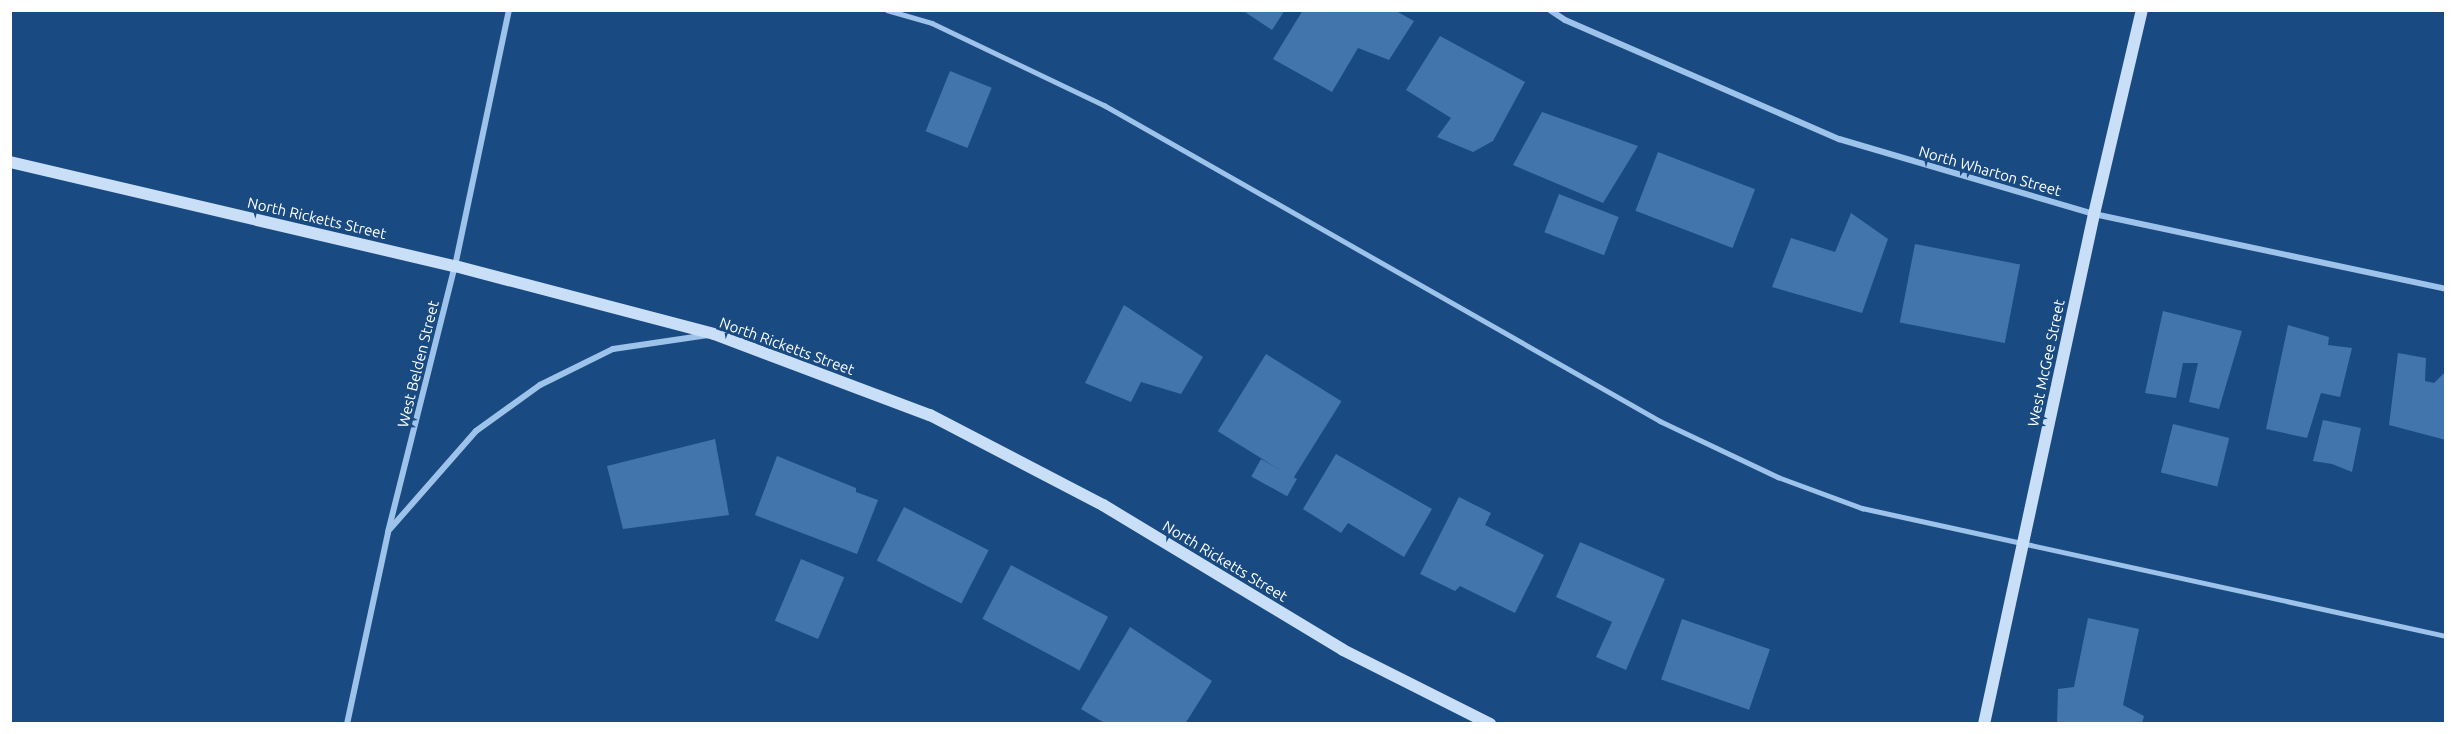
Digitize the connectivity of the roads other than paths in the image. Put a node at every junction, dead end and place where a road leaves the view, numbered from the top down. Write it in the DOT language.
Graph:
graph roads {
  1 [pos="509,10"];
  2 [pos="887,10"];
  3 [pos="1550,10"];
  4 [pos="2142,10"];
  5 [pos="10,162"];
  6 [pos="2094,214"];
  7 [pos="455,266"];
  8 [pos="2445,290"];
  9 [pos="714,334"];
  10 [pos="388,532"];
  11 [pos="2022,544"];
  12 [pos="2445,636"];
  13 [pos="347,723"];
  14 [pos="1490,723"];
  15 [pos="1984,723"];
  1 -- 7 [label="street, West Belden Street"];
  2 -- 11 [label="lane"];
  3 -- 6 [label="street, North Wharton Street"];
  4 -- 6 [label="street, West McGee Street"];
  5 -- 7 [label="street, North Ricketts Street"];
  6 -- 8 [label="street, North Wharton Street"];
  6 -- 11 [label="street, West McGee Street"];
  7 -- 9 [label="street, North Ricketts Street"];
  7 -- 10 [label="street, West Belden Street"];
  9 -- 10 [label="street"];
  9 -- 14 [label="street, North Ricketts Street"];
  10 -- 13 [label="street, West Belden Street"];
  11 -- 12 [label="lane"];
  11 -- 15 [label="street, West McGee Street"];
}
